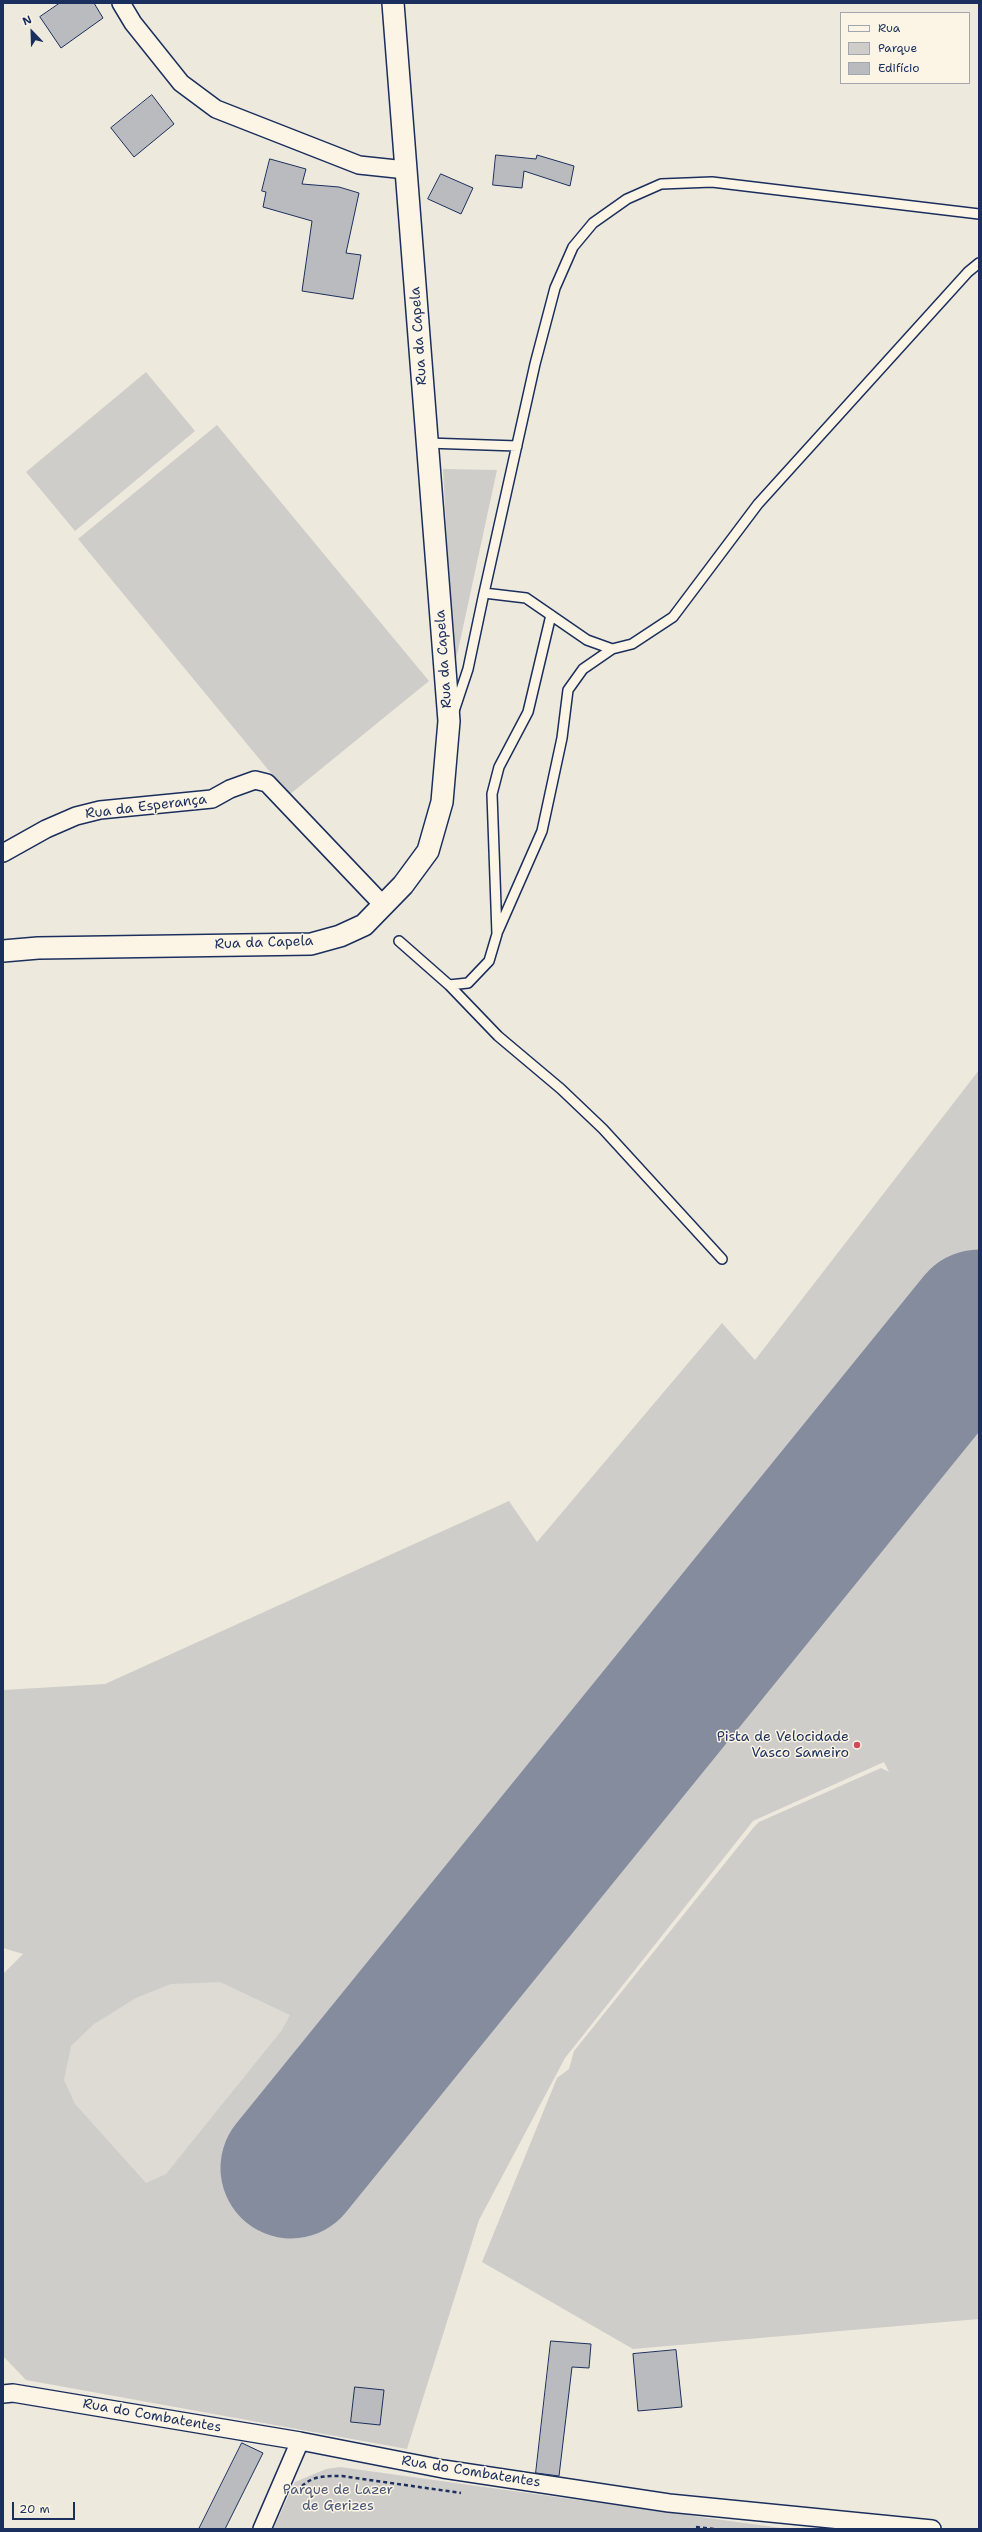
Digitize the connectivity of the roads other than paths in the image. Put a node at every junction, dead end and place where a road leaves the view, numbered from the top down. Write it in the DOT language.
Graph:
graph roads {
  1 [pos="121,3"];
  2 [pos="393,3"];
  3 [pos="406,170"];
  4 [pos="979,214"];
  5 [pos="979,263"];
  6 [pos="427,443"];
  7 [pos="517,446"];
  8 [pos="484,593"];
  9 [pos="551,615"];
  10 [pos="612,649"];
  11 [pos="448,728"];
  12 [pos="3,853"];
  13 [pos="384,906"];
  14 [pos="497,934"];
  15 [pos="400,941"];
  16 [pos="3,951"];
  17 [pos="449,985"];
  18 [pos="722,1259"];
  19 [pos="6,2389"];
  20 [pos="300,2441"];
  21 [pos="854,2525"];
  22 [pos="262,2529"];
  23 [pos="932,2529"];
  1 -- 3 [label="street"];
  2 -- 3 [label="street, Rua da Capela"];
  3 -- 6 [label="street, Rua da Capela"];
  4 -- 7 [label="lane"];
  5 -- 10 [label="lane"];
  6 -- 7 [label="lane"];
  6 -- 11 [label="street, Rua da Capela"];
  7 -- 8 [label="lane"];
  8 -- 9 [label="lane"];
  8 -- 11 [label="lane"];
  9 -- 10 [label="lane"];
  9 -- 14 [label="lane"];
  10 -- 14 [label="lane"];
  11 -- 13 [label="street, Rua da Capela"];
  12 -- 13 [label="street, Rua da Esperança"];
  13 -- 16 [label="street, Rua da Capela"];
  14 -- 17 [label="lane"];
  15 -- 17 [label="lane"];
  17 -- 18 [label="lane"];
  19 -- 20 [label="street, Rua do Combatentes"];
  20 -- 21 [label="street, Rua do Combatentes"];
  20 -- 22 [label="street"];
  21 -- 23 [label="street, Rua do Combatentes"];
}
